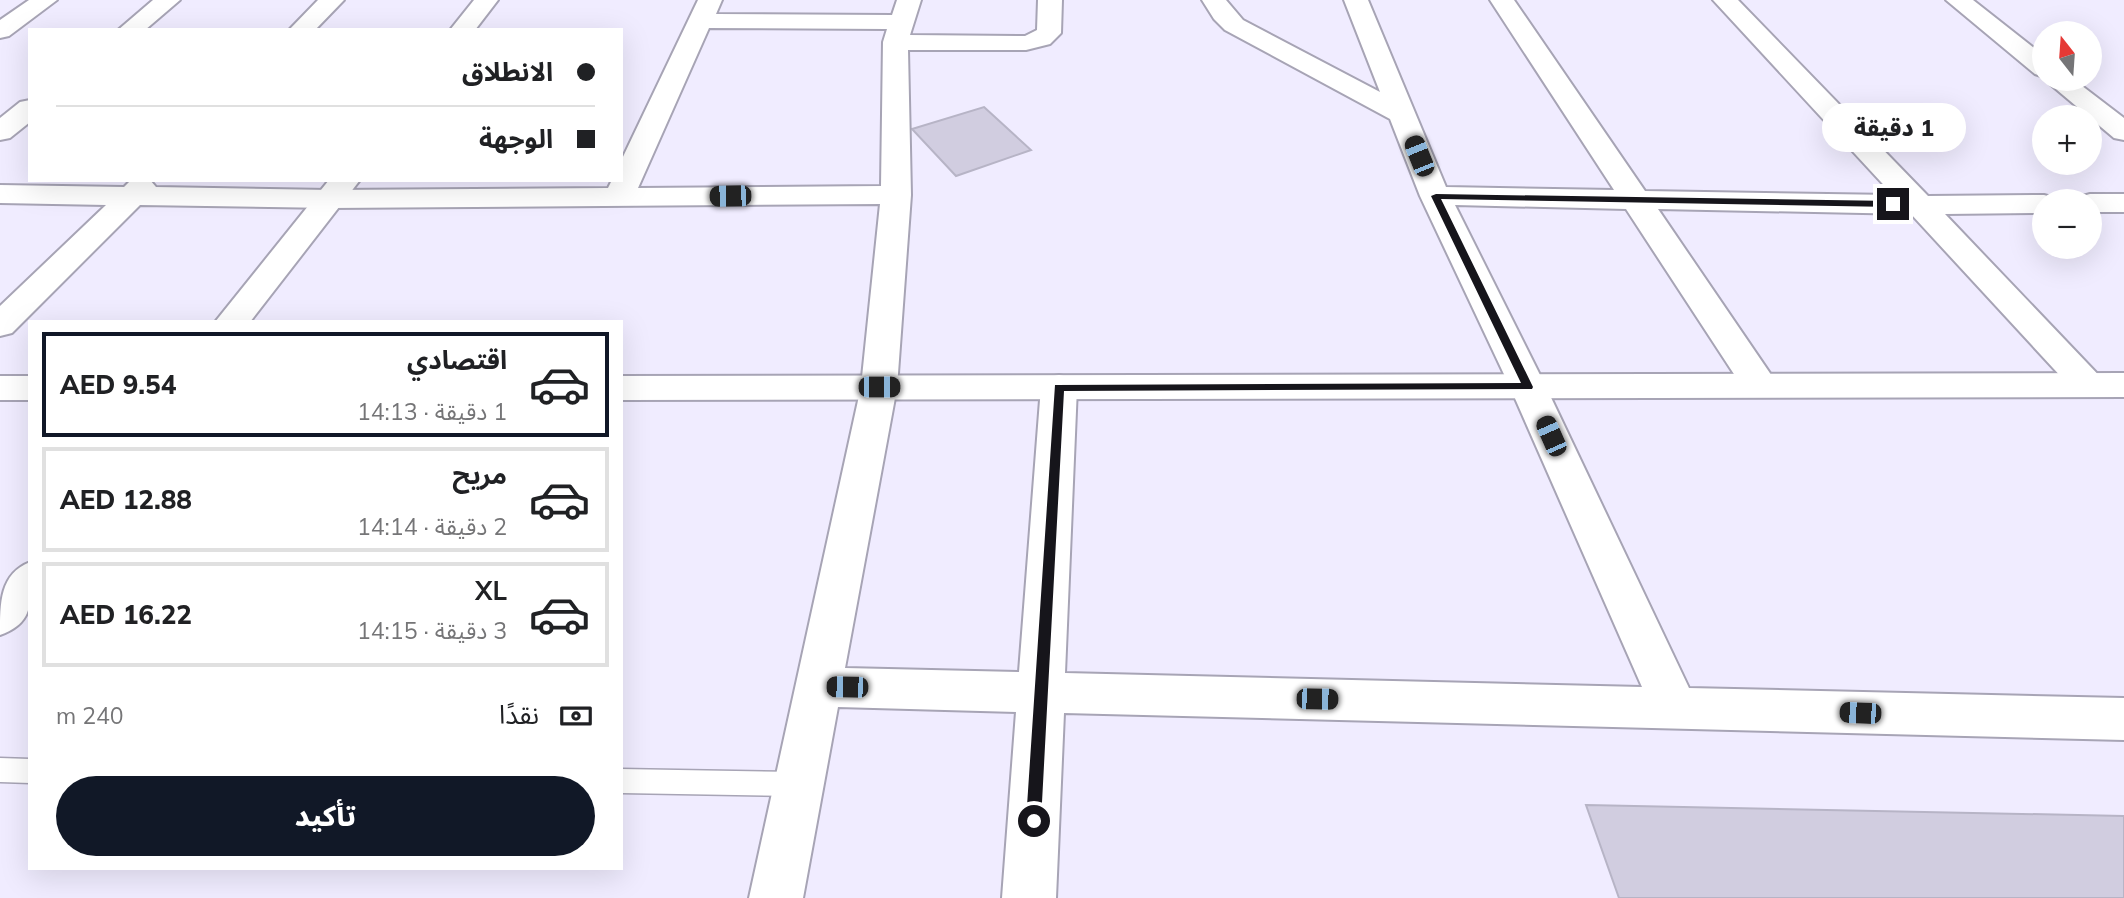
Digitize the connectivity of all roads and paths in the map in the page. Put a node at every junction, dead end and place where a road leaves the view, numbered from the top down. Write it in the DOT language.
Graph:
graph roads {
  1 [pos="45,0"];
  2 [pos="167,0"];
  3 [pos="332,0"];
  4 [pos="486,0"];
  5 [pos="1049,0"];
  6 [pos="1214,0"];
  7 [pos="1356,0"];
  8 [pos="1502,0"];
  9 [pos="1725,0"];
  10 [pos="1958,0"];
  11 [pos="705,11"];
  12 [pos="902,21"];
  13 [pos="132,28"];
  14 [pos="303,28"];
  15 [pos="464,28"];
  16 [pos="0,32"];
  17 [pos="2032,59"];
  18 [pos="2072,91"];
  19 [pos="28,110"];
  20 [pos="1403,115"];
  21 [pos="0,132"];
  22 [pos="2124,132"];
  23 [pos="140,188"];
  24 [pos="337,190"];
  25 [pos="0,194"];
  26 [pos="896,195"];
  27 [pos="1436,196"];
  28 [pos="619,197"];
  29 [pos="1636,200"];
  30 [pos="2102,203"];
  31 [pos="2124,203"];
  32 [pos="2032,204"];
  33 [pos="1919,205"];
  34 [pos="234,320"];
  35 [pos="0,325"];
  36 [pos="1760,385"];
  37 [pos="2107,385"];
  38 [pos="879,387"];
  39 [pos="1059,387"];
  40 [pos="1528,387"];
  41 [pos="0,388"];
  42 [pos="28,388"];
  43 [pos="623,388"];
  44 [pos="28,582"];
  45 [pos="0,617"];
  46 [pos="819,687"];
  47 [pos="1041,692"];
  48 [pos="1675,709"];
  49 [pos="2124,719"];
  50 [pos="0,770"];
  51 [pos="28,771"];
  52 [pos="623,781"];
  53 [pos="799,784"];
  54 [pos="776,898"];
  55 [pos="1029,898"];
  1 -- 16 [label="street"];
  2 -- 13 [label="street"];
  3 -- 14 [label="street"];
  4 -- 15 [label="street"];
  5 -- 12 [label="street"];
  6 -- 20 [label="street"];
  7 -- 20 [label="street"];
  8 -- 29 [label="street"];
  9 -- 33 [label="street"];
  10 -- 17 [label="street"];
  11 -- 12 [label="street"];
  11 -- 28 [label="street"];
  12 -- 26 [label="street"];
  18 -- 22 [label="street"];
  19 -- 21 [label="street"];
  20 -- 27 [label="street"];
  23 -- 24 [label="street"];
  23 -- 25 [label="street"];
  23 -- 35 [label="street"];
  24 -- 28 [label="street"];
  24 -- 34 [label="street"];
  26 -- 28 [label="street"];
  26 -- 38 [label="street"];
  27 -- 29 [label="street"];
  27 -- 40 [label="street"];
  29 -- 33 [label="street"];
  29 -- 36 [label="street"];
  30 -- 31 [label="street"];
  32 -- 33 [label="street"];
  33 -- 37 [label="street"];
  36 -- 37 [label="street"];
  36 -- 40 [label="street"];
  38 -- 39 [label="street"];
  38 -- 43 [label="street"];
  38 -- 46 [label="street"];
  39 -- 40 [label="street"];
  39 -- 47 [label="street"];
  40 -- 48 [label="street"];
  41 -- 42 [label="street"];
  44 -- 45 [label="street"];
  46 -- 47 [label="street"];
  46 -- 53 [label="street"];
  47 -- 48 [label="street"];
  47 -- 55 [label="street"];
  48 -- 49 [label="street"];
  50 -- 51 [label="lane"];
  52 -- 53 [label="lane"];
  53 -- 54 [label="street"];
}
